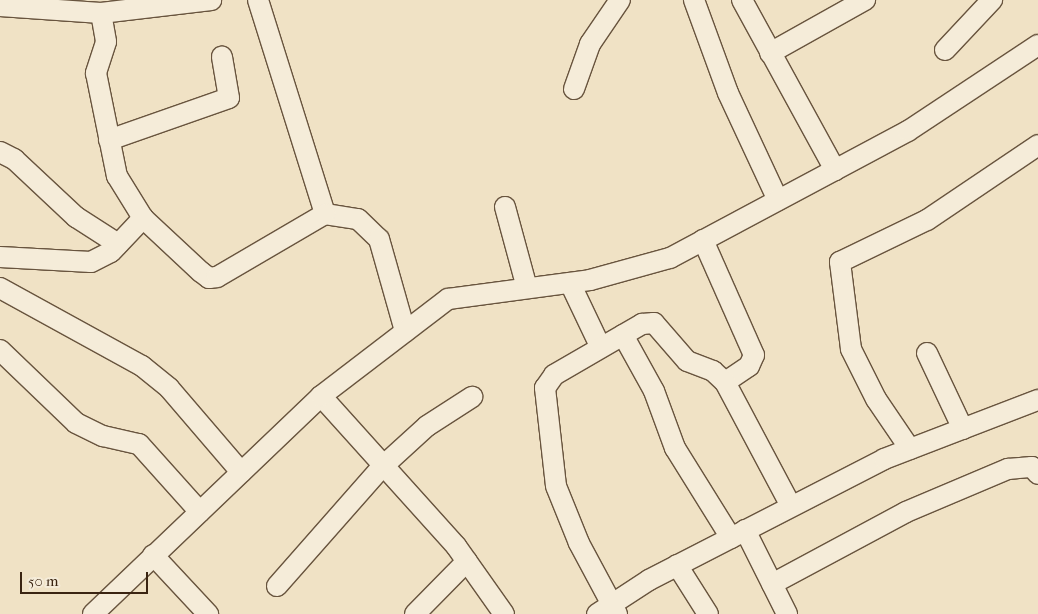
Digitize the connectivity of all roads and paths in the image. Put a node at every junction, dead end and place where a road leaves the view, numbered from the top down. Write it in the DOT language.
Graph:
graph roads {
  1 [pos="211,0"];
  2 [pos="258,0"];
  3 [pos="620,0"];
  4 [pos="694,0"];
  5 [pos="742,0"];
  6 [pos="865,0"];
  7 [pos="992,0"];
  8 [pos="0,6"];
  9 [pos="845,6"];
  10 [pos="101,13"];
  11 [pos="1038,44"];
  12 [pos="945,50"];
  13 [pos="770,53"];
  14 [pos="222,57"];
  15 [pos="574,89"];
  16 [pos="109,140"];
  17 [pos="1038,146"];
  18 [pos="0,152"];
  19 [pos="835,170"];
  20 [pos="778,200"];
  21 [pos="505,207"];
  22 [pos="325,214"];
  23 [pos="143,218"];
  24 [pos="703,240"];
  25 [pos="118,244"];
  26 [pos="0,257"];
  27 [pos="570,283"];
  28 [pos="0,288"];
  29 [pos="527,288"];
  30 [pos="405,331"];
  31 [pos="623,335"];
  32 [pos="600,346"];
  33 [pos="0,350"];
  34 [pos="928,353"];
  35 [pos="725,382"];
  36 [pos="321,396"];
  37 [pos="472,397"];
  38 [pos="1038,400"];
  39 [pos="963,429"];
  40 [pos="910,449"];
  41 [pos="382,467"];
  42 [pos="241,472"];
  43 [pos="1038,474"];
  44 [pos="791,506"];
  45 [pos="200,512"];
  46 [pos="738,534"];
  47 [pos="153,555"];
  48 [pos="467,561"];
  49 [pos="677,565"];
  50 [pos="772,584"];
  51 [pos="276,586"];
  52 [pos="608,610"];
  53 [pos="93,614"];
  54 [pos="208,614"];
  55 [pos="414,614"];
  56 [pos="504,614"];
  57 [pos="708,614"];
  58 [pos="787,614"];
  1 -- 10 [label="street"];
  2 -- 22 [label="street"];
  3 -- 15 [label="street"];
  4 -- 20 [label="street"];
  5 -- 13 [label="street"];
  6 -- 9 [label="street"];
  7 -- 12 [label="street"];
  8 -- 10 [label="street"];
  9 -- 13 [label="street"];
  10 -- 16 [label="street"];
  11 -- 19 [label="street"];
  13 -- 19 [label="street"];
  14 -- 16 [label="street"];
  16 -- 23 [label="street"];
  17 -- 40 [label="street"];
  18 -- 25 [label="street"];
  19 -- 20 [label="street"];
  20 -- 24 [label="street"];
  21 -- 29 [label="street"];
  22 -- 23 [label="street"];
  22 -- 30 [label="street"];
  23 -- 25 [label="street"];
  24 -- 27 [label="street"];
  24 -- 35 [label="street"];
  25 -- 26 [label="street"];
  27 -- 29 [label="street"];
  27 -- 32 [label="street"];
  28 -- 42 [label="street"];
  29 -- 30 [label="street"];
  30 -- 36 [label="street"];
  31 -- 32 [label="street"];
  31 -- 35 [label="street"];
  31 -- 46 [label="street"];
  32 -- 52 [label="street"];
  33 -- 45 [label="street"];
  34 -- 39 [label="street"];
  35 -- 44 [label="street"];
  36 -- 41 [label="street"];
  36 -- 42 [label="street"];
  37 -- 41 [label="street"];
  38 -- 39 [label="street"];
  39 -- 40 [label="street"];
  40 -- 44 [label="street"];
  41 -- 48 [label="street"];
  41 -- 51 [label="street"];
  42 -- 45 [label="street"];
  43 -- 50 [label="street"];
  44 -- 46 [label="street"];
  45 -- 47 [label="street"];
  46 -- 49 [label="street"];
  46 -- 50 [label="street"];
  47 -- 53 [label="street"];
  47 -- 54 [label="street"];
  48 -- 55 [label="street"];
  48 -- 56 [label="street"];
  49 -- 52 [label="street"];
  49 -- 57 [label="street"];
  50 -- 58 [label="street"];
}
